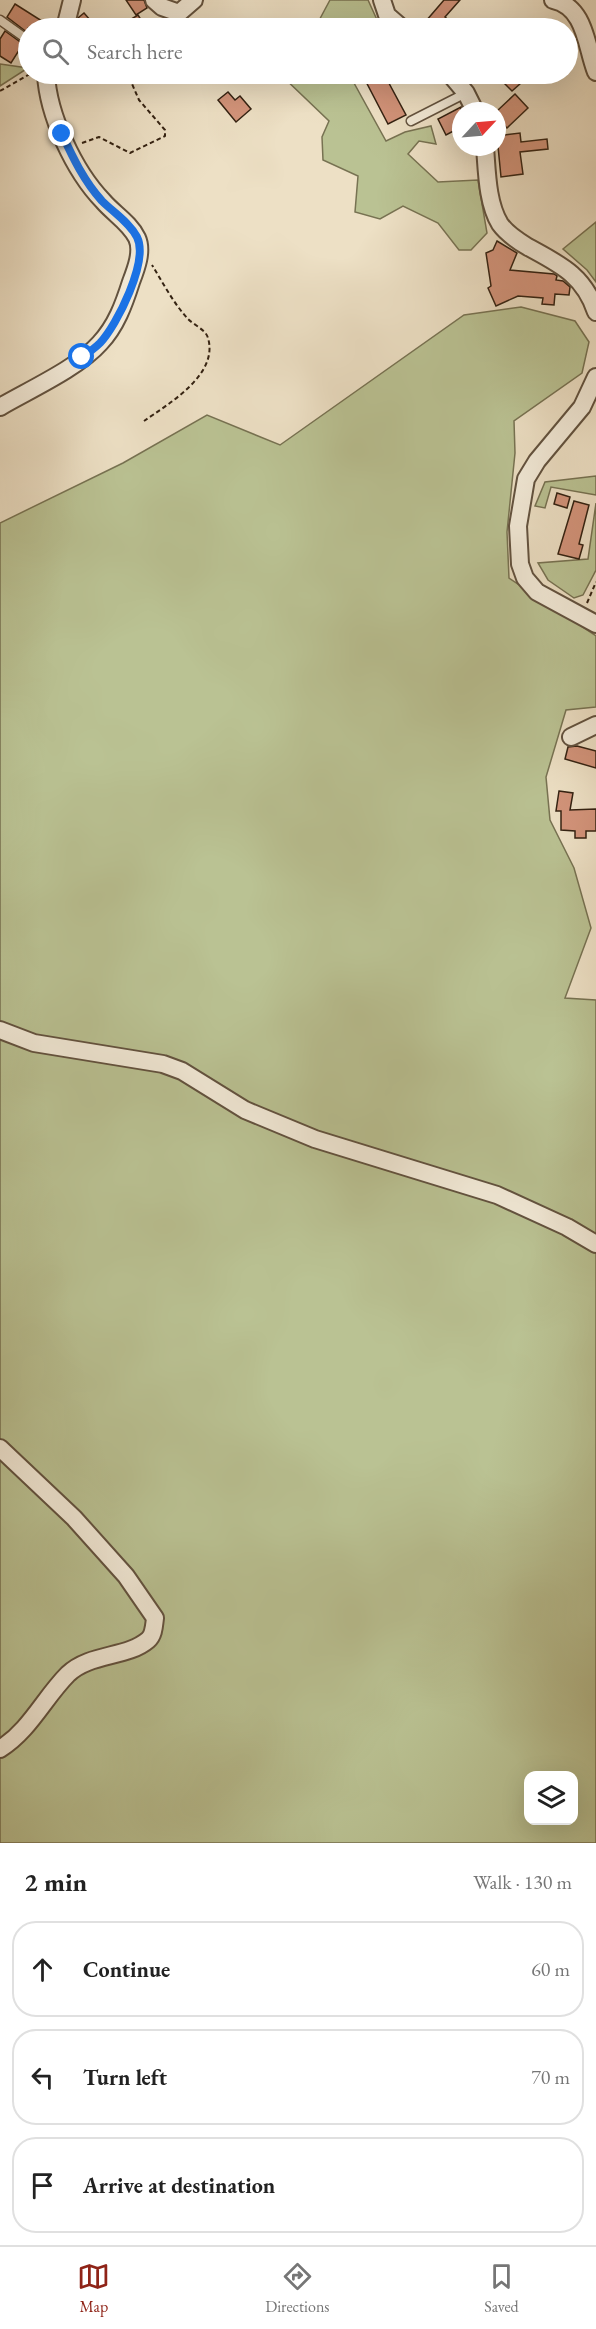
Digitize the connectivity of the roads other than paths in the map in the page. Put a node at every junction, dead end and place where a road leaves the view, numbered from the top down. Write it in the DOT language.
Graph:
graph roads {
  1 [pos="72,0"];
  2 [pos="154,0"];
  3 [pos="194,0"];
  4 [pos="382,0"];
  5 [pos="553,0"];
  6 [pos="68,18"];
  7 [pos="390,18"];
  8 [pos="577,18"];
  9 [pos="0,20"];
  10 [pos="578,20"];
  11 [pos="18,33"];
  12 [pos="596,72"];
  13 [pos="47,84"];
  14 [pos="458,84"];
  15 [pos="466,93"];
  16 [pos="470,102"];
  17 [pos="411,121"];
  18 [pos="486,156"];
  19 [pos="595,304"];
  20 [pos="596,377"];
  21 [pos="0,407"];
  22 [pos="589,620"];
  23 [pos="596,725"];
  24 [pos="571,737"];
  25 [pos="0,1030"];
  26 [pos="596,1244"];
  27 [pos="0,1448"];
  28 [pos="0,1749"];
  1 -- 6 [label="street"];
  2 -- 3 [label="street"];
  4 -- 7 [label="street"];
  5 -- 8 [label="street"];
  9 -- 11 [label="lane"];
  10 -- 12 [label="street"];
  13 -- 21 [label="street"];
  14 -- 15 [label="street"];
  15 -- 16 [label="street"];
  15 -- 17 [label="lane"];
  18 -- 19 [label="street"];
  20 -- 22 [label="street"];
  23 -- 24 [label="street"];
  25 -- 26 [label="street"];
  27 -- 28 [label="street"];
}
